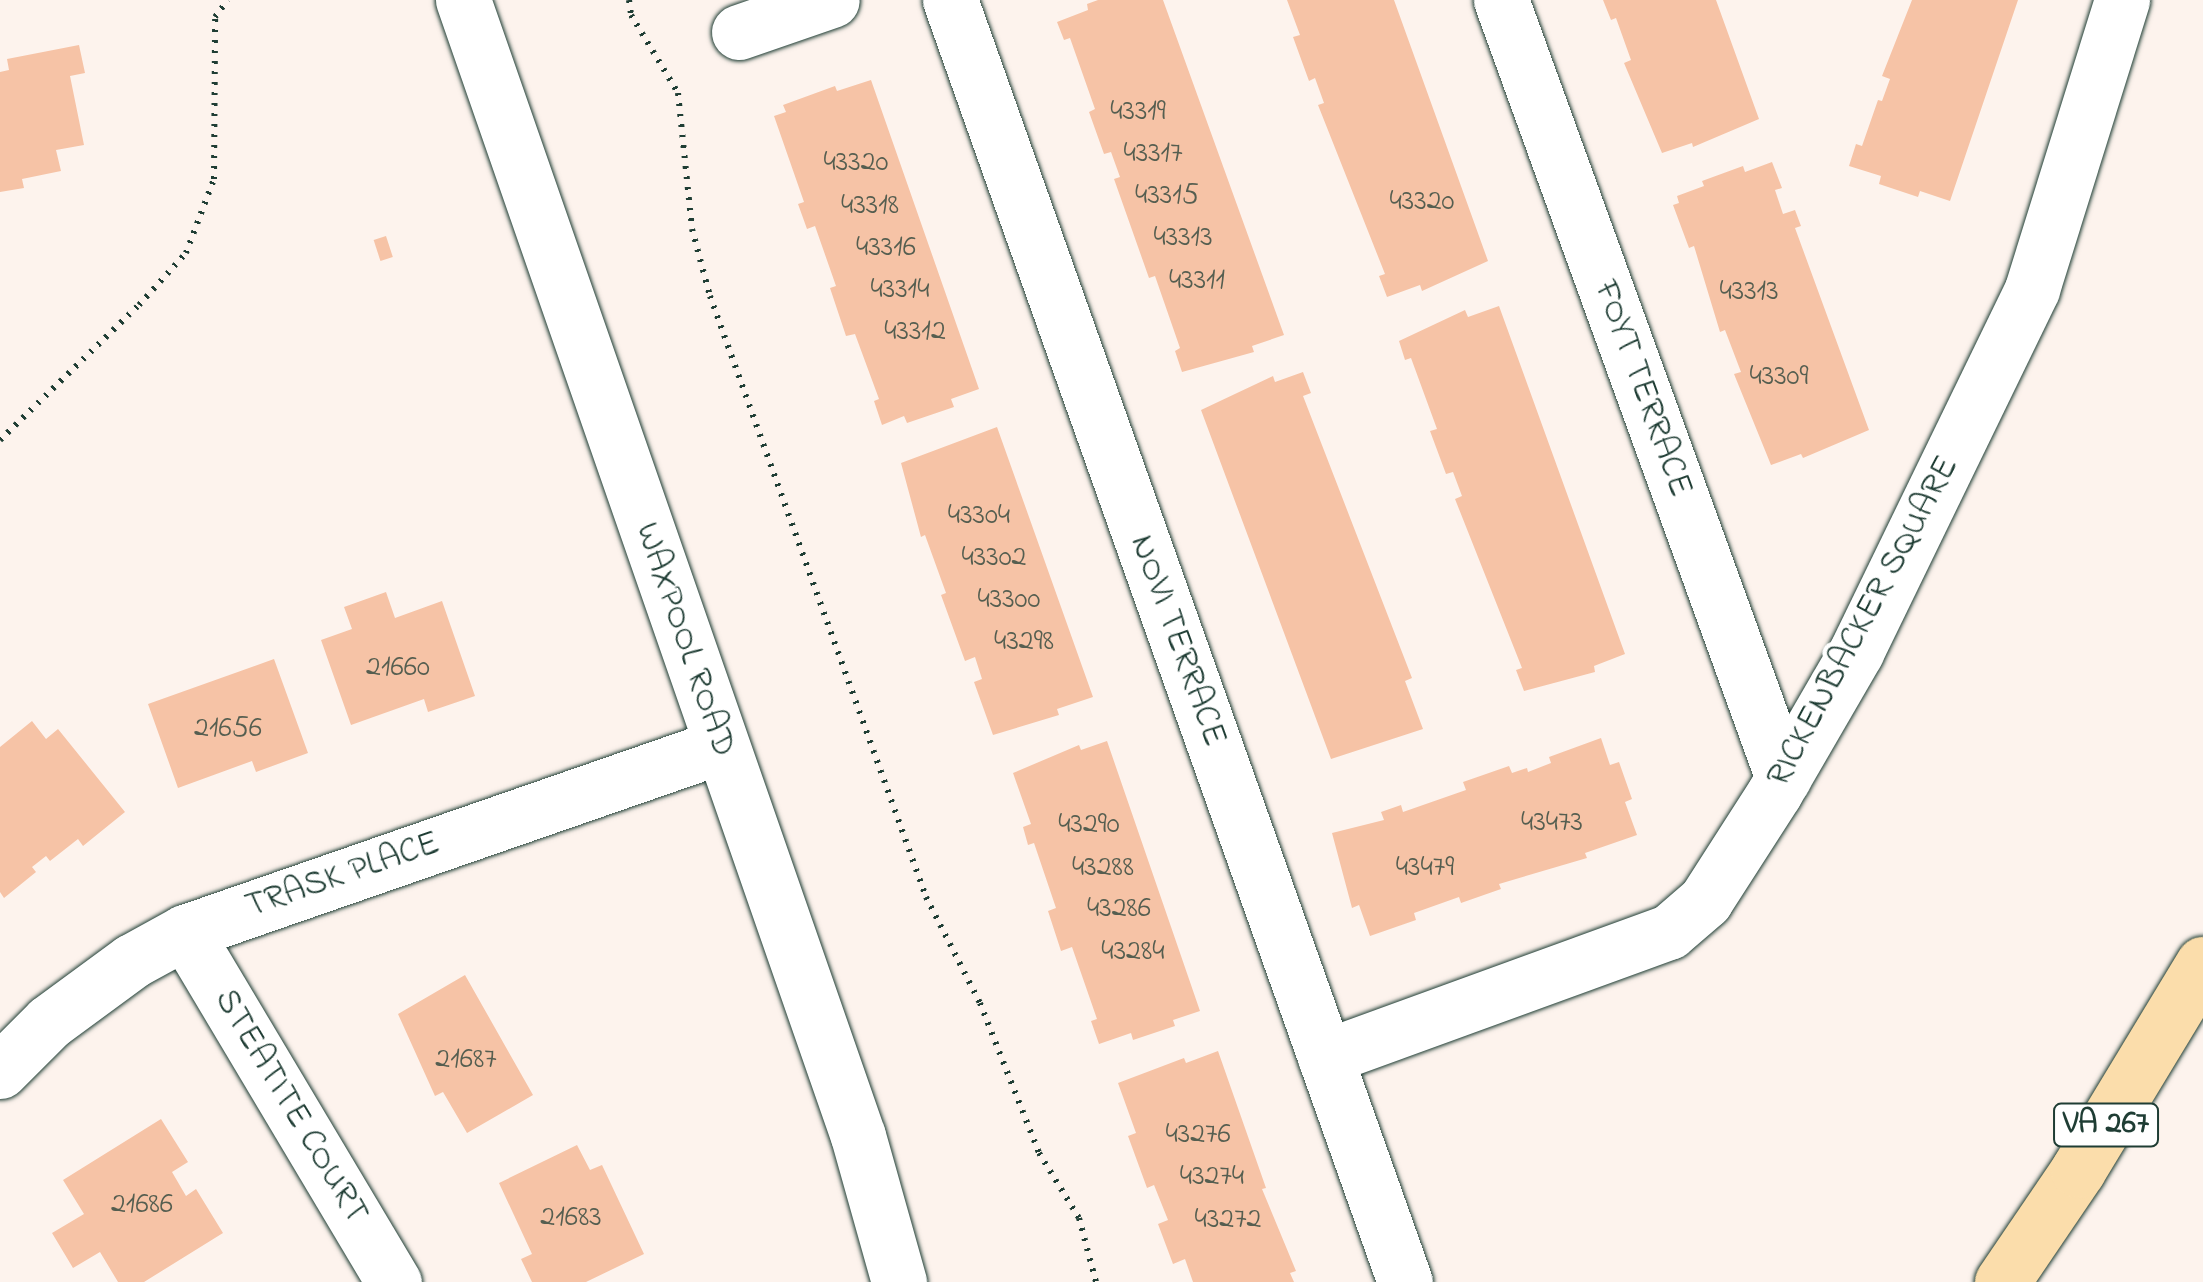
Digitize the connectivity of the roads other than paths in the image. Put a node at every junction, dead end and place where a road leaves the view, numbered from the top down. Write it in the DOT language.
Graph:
graph roads {
  1 [pos="464,0"];
  2 [pos="832,0"];
  3 [pos="950,0"];
  4 [pos="1501,0"];
  5 [pos="2122,0"];
  6 [pos="740,32"];
  7 [pos="720,746"];
  8 [pos="1782,778"];
  9 [pos="185,932"];
  10 [pos="2203,964"];
  11 [pos="1325,1057"];
  12 [pos="0,1071"];
  13 [pos="394,1282"];
  14 [pos="899,1282"];
  15 [pos="1405,1282"];
  16 [pos="2002,1282"];
  1 -- 7 [label="street, WAXPOOL ROAD"];
  2 -- 6 [label="street"];
  3 -- 11 [label="street, NOVI TERRACE"];
  4 -- 8 [label="street, FOYT TERRACE"];
  5 -- 8 [label="street, RICKENBACKER SQUARE"];
  7 -- 9 [label="street, TRASK PLACE"];
  7 -- 14 [label="street, WAXPOOL ROAD"];
  8 -- 11 [label="street, RICKENBACKER SQUARE"];
  9 -- 12 [label="street, TRASK PLACE"];
  9 -- 13 [label="street, STEATITE COURT"];
  10 -- 16 [label="highway, VA 267"];
  11 -- 15 [label="street, NOVI TERRACE"];
}
